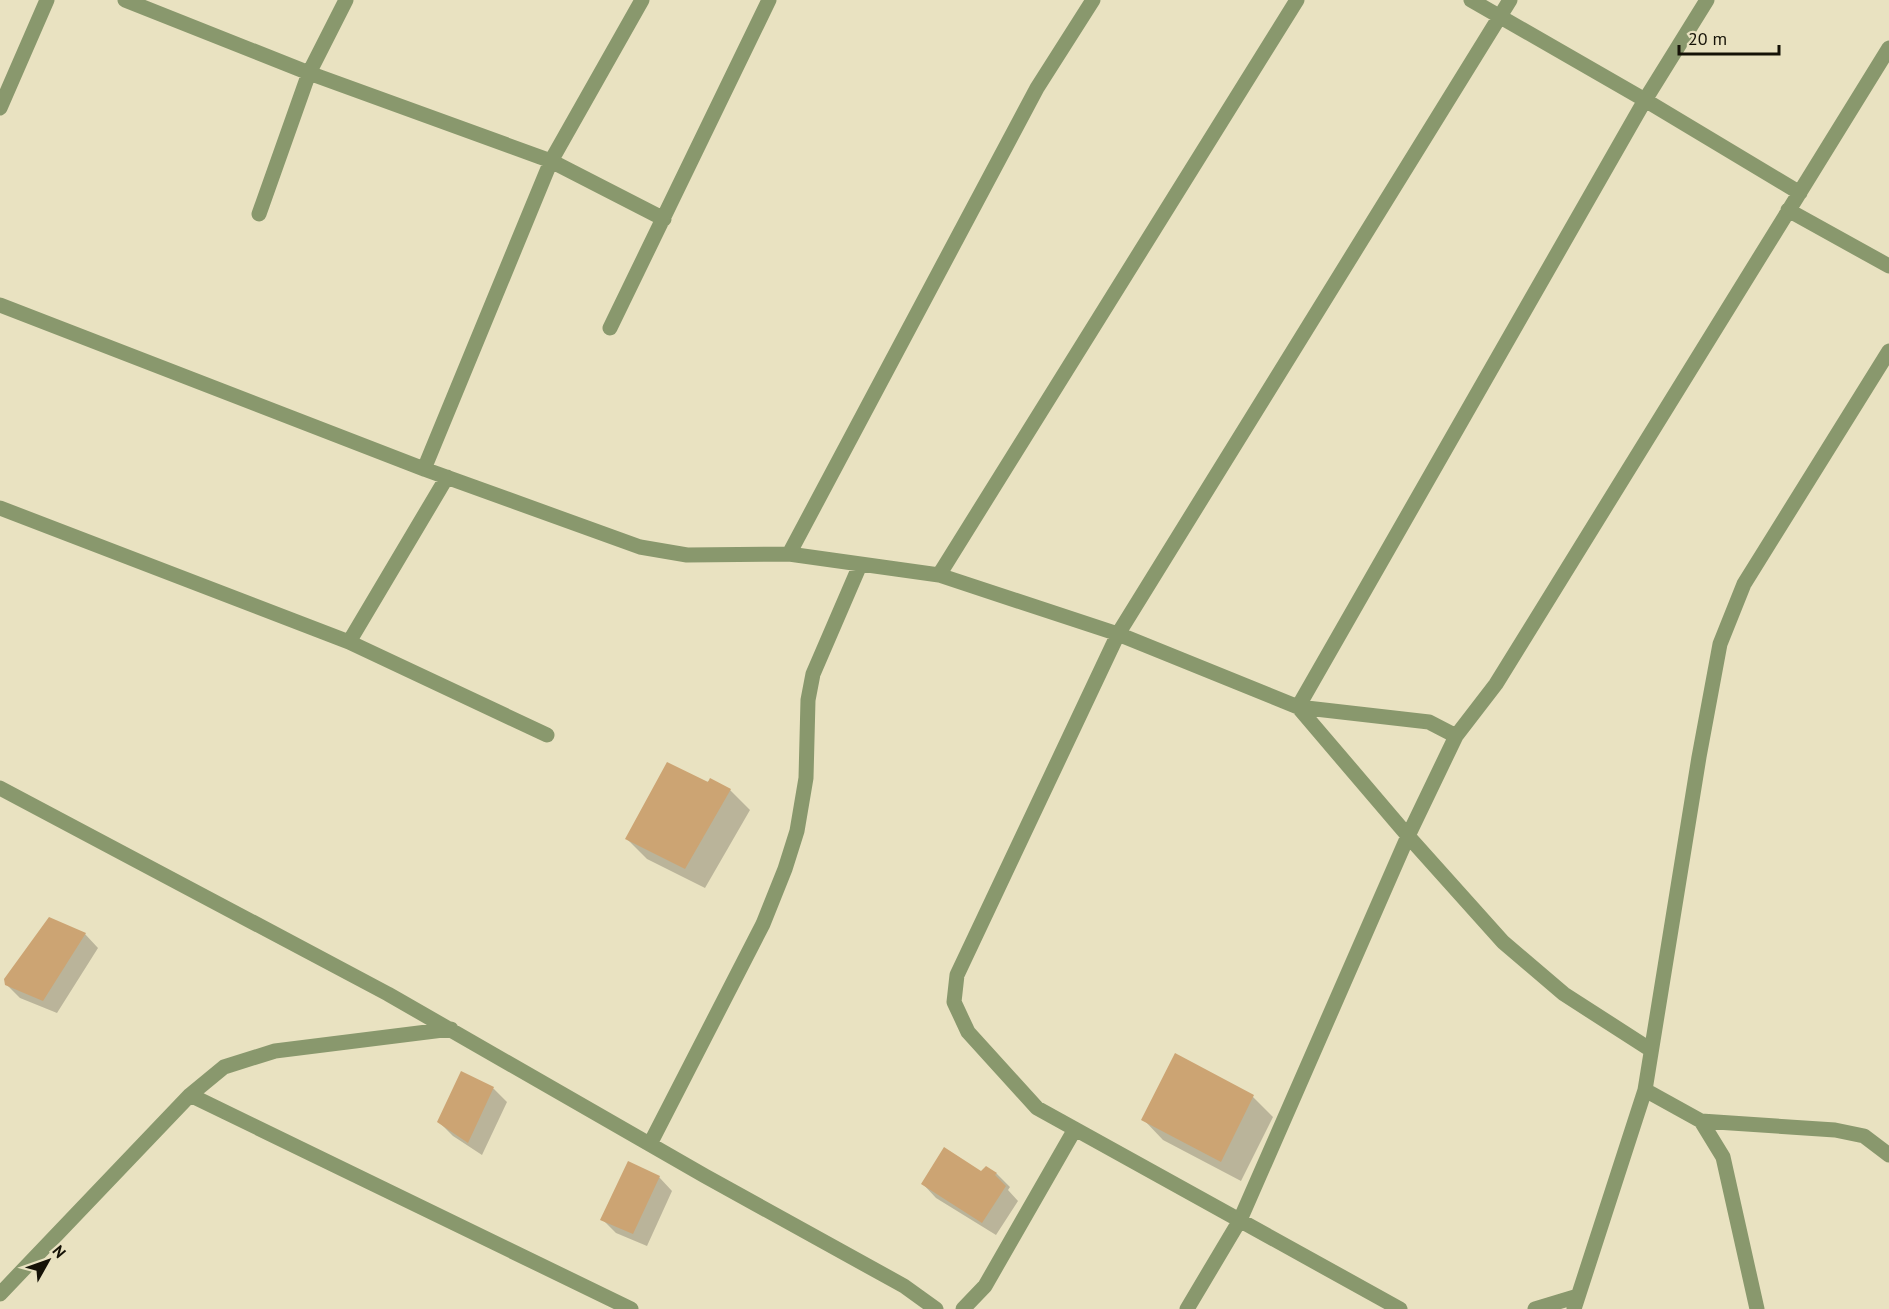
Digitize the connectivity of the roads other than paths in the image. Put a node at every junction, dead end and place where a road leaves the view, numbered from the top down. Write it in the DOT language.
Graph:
graph roads {
  1 [pos="47,0"];
  2 [pos="125,0"];
  3 [pos="346,0"];
  4 [pos="642,0"];
  5 [pos="769,0"];
  6 [pos="1093,0"];
  7 [pos="1297,0"];
  8 [pos="1471,0"];
  9 [pos="1510,0"];
  10 [pos="1707,0"];
  11 [pos="1500,16"];
  12 [pos="1889,48"];
  13 [pos="309,73"];
  14 [pos="1646,100"];
  15 [pos="0,108"];
  16 [pos="551,161"];
  17 [pos="1800,193"];
  18 [pos="1788,210"];
  19 [pos="259,214"];
  20 [pos="664,219"];
  21 [pos="1889,266"];
  22 [pos="0,305"];
  23 [pos="610,328"];
  24 [pos="1889,351"];
  25 [pos="424,469"];
  26 [pos="447,477"];
  27 [pos="0,508"];
  28 [pos="789,554"];
  29 [pos="860,564"];
  30 [pos="939,576"];
  31 [pos="1118,634"];
  32 [pos="349,642"];
  33 [pos="1298,707"];
  34 [pos="547,735"];
  35 [pos="1456,736"];
  36 [pos="0,788"];
  37 [pos="1408,836"];
  38 [pos="451,1029"];
  39 [pos="1651,1050"];
  40 [pos="1645,1090"];
  41 [pos="190,1095"];
  42 [pos="1701,1121"];
  43 [pos="1075,1129"];
  44 [pos="650,1144"];
  45 [pos="1889,1155"];
  46 [pos="1240,1220"];
  47 [pos="0,1294"];
  48 [pos="1576,1303"];
  49 [pos="631,1309"];
  50 [pos="936,1309"];
  51 [pos="963,1309"];
  52 [pos="1187,1309"];
  53 [pos="1400,1309"];
  54 [pos="1534,1309"];
  55 [pos="1757,1309"];
  1 -- 15 [label="street"];
  2 -- 13 [label="street"];
  3 -- 13 [label="street"];
  4 -- 16 [label="street"];
  5 -- 20 [label="street"];
  6 -- 28 [label="street"];
  7 -- 30 [label="street"];
  8 -- 11 [label="street"];
  9 -- 11 [label="street"];
  10 -- 14 [label="street"];
  11 -- 14 [label="street"];
  11 -- 31 [label="street"];
  12 -- 17 [label="street"];
  13 -- 16 [label="street"];
  13 -- 19 [label="street"];
  14 -- 17 [label="street"];
  14 -- 33 [label="street"];
  16 -- 20 [label="street"];
  16 -- 25 [label="street"];
  17 -- 18 [label="street"];
  18 -- 21 [label="street"];
  18 -- 35 [label="street"];
  20 -- 23 [label="street"];
  22 -- 25 [label="street"];
  24 -- 39 [label="street"];
  25 -- 26 [label="street"];
  26 -- 28 [label="street"];
  26 -- 32 [label="street"];
  27 -- 32 [label="street"];
  28 -- 29 [label="street"];
  29 -- 30 [label="street"];
  29 -- 44 [label="street"];
  30 -- 31 [label="street"];
  31 -- 33 [label="street"];
  31 -- 43 [label="street"];
  32 -- 34 [label="street"];
  33 -- 35 [label="street"];
  33 -- 37 [label="street"];
  35 -- 37 [label="street"];
  36 -- 38 [label="street"];
  37 -- 39 [label="street"];
  37 -- 46 [label="street"];
  38 -- 41 [label="street"];
  38 -- 44 [label="street"];
  39 -- 40 [label="street"];
  40 -- 42 [label="street"];
  40 -- 48 [label="street"];
  41 -- 47 [label="street"];
  41 -- 49 [label="street"];
  42 -- 45 [label="street"];
  42 -- 55 [label="street"];
  43 -- 46 [label="street"];
  43 -- 51 [label="street"];
  44 -- 50 [label="street"];
  46 -- 52 [label="street"];
  46 -- 53 [label="street"];
  48 -- 54 [label="street"];
}
